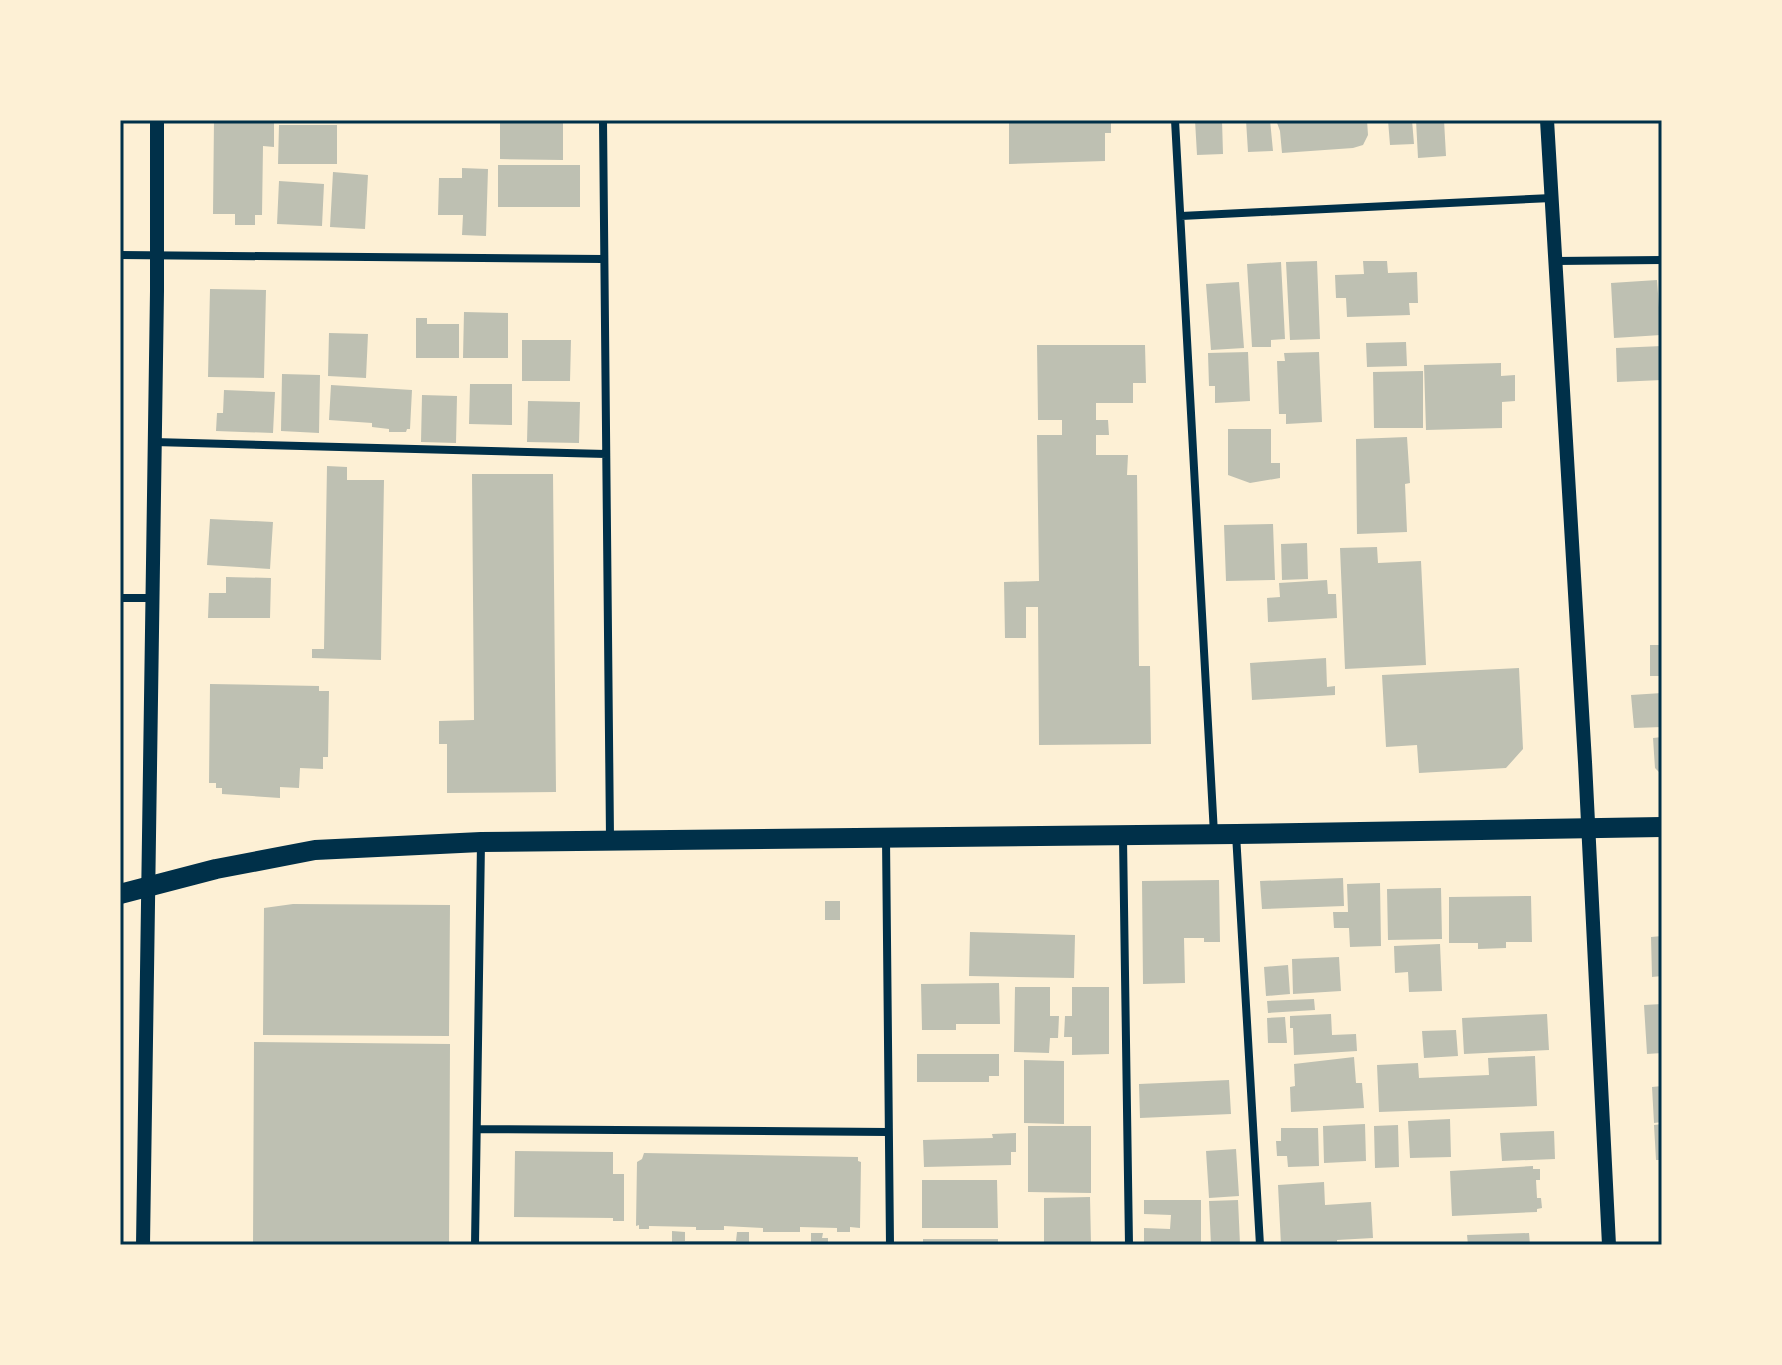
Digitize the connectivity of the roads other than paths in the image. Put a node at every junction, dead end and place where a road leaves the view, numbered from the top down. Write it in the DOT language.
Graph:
graph roads {
  1 [pos="157,120"];
  2 [pos="603,120"];
  3 [pos="1175,120"];
  4 [pos="1547,120"];
  5 [pos="1552,198"];
  6 [pos="1181,216"];
  7 [pos="120,255"];
  8 [pos="156,256"];
  9 [pos="603,259"];
  10 [pos="1662,260"];
  11 [pos="1554,261"];
  12 [pos="154,442"];
  13 [pos="606,454"];
  14 [pos="120,598"];
  15 [pos="152,598"];
  16 [pos="1662,827"];
  17 [pos="1587,828"];
  18 [pos="1123,834"];
  19 [pos="1236,834"];
  20 [pos="1214,835"];
  21 [pos="886,837"];
  22 [pos="610,838"];
  23 [pos="481,842"];
  24 [pos="147,886"];
  25 [pos="120,894"];
  26 [pos="477,1129"];
  27 [pos="888,1132"];
  28 [pos="143,1245"];
  29 [pos="475,1245"];
  30 [pos="890,1245"];
  31 [pos="1129,1245"];
  32 [pos="1260,1245"];
  33 [pos="1609,1245"];
  1 -- 8 [label="street"];
  2 -- 9 [label="street"];
  3 -- 6 [label="street"];
  4 -- 5 [label="street"];
  5 -- 6 [label="street"];
  5 -- 11 [label="street"];
  6 -- 20 [label="street"];
  7 -- 8 [label="street"];
  8 -- 9 [label="street"];
  8 -- 12 [label="street"];
  9 -- 13 [label="street"];
  10 -- 11 [label="street"];
  11 -- 17 [label="street"];
  12 -- 13 [label="street"];
  12 -- 15 [label="street"];
  13 -- 22 [label="street"];
  14 -- 15 [label="street"];
  15 -- 24 [label="street"];
  16 -- 17 [label="main road"];
  17 -- 19 [label="main road"];
  17 -- 33 [label="street"];
  18 -- 20 [label="main road"];
  18 -- 21 [label="main road"];
  18 -- 31 [label="street"];
  19 -- 20 [label="main road"];
  19 -- 32 [label="street"];
  21 -- 22 [label="main road"];
  21 -- 27 [label="street"];
  22 -- 23 [label="main road"];
  23 -- 24 [label="main road"];
  23 -- 26 [label="street"];
  24 -- 25 [label="main road"];
  24 -- 28 [label="street"];
  26 -- 27 [label="street"];
  26 -- 29 [label="street"];
  27 -- 30 [label="street"];
}
